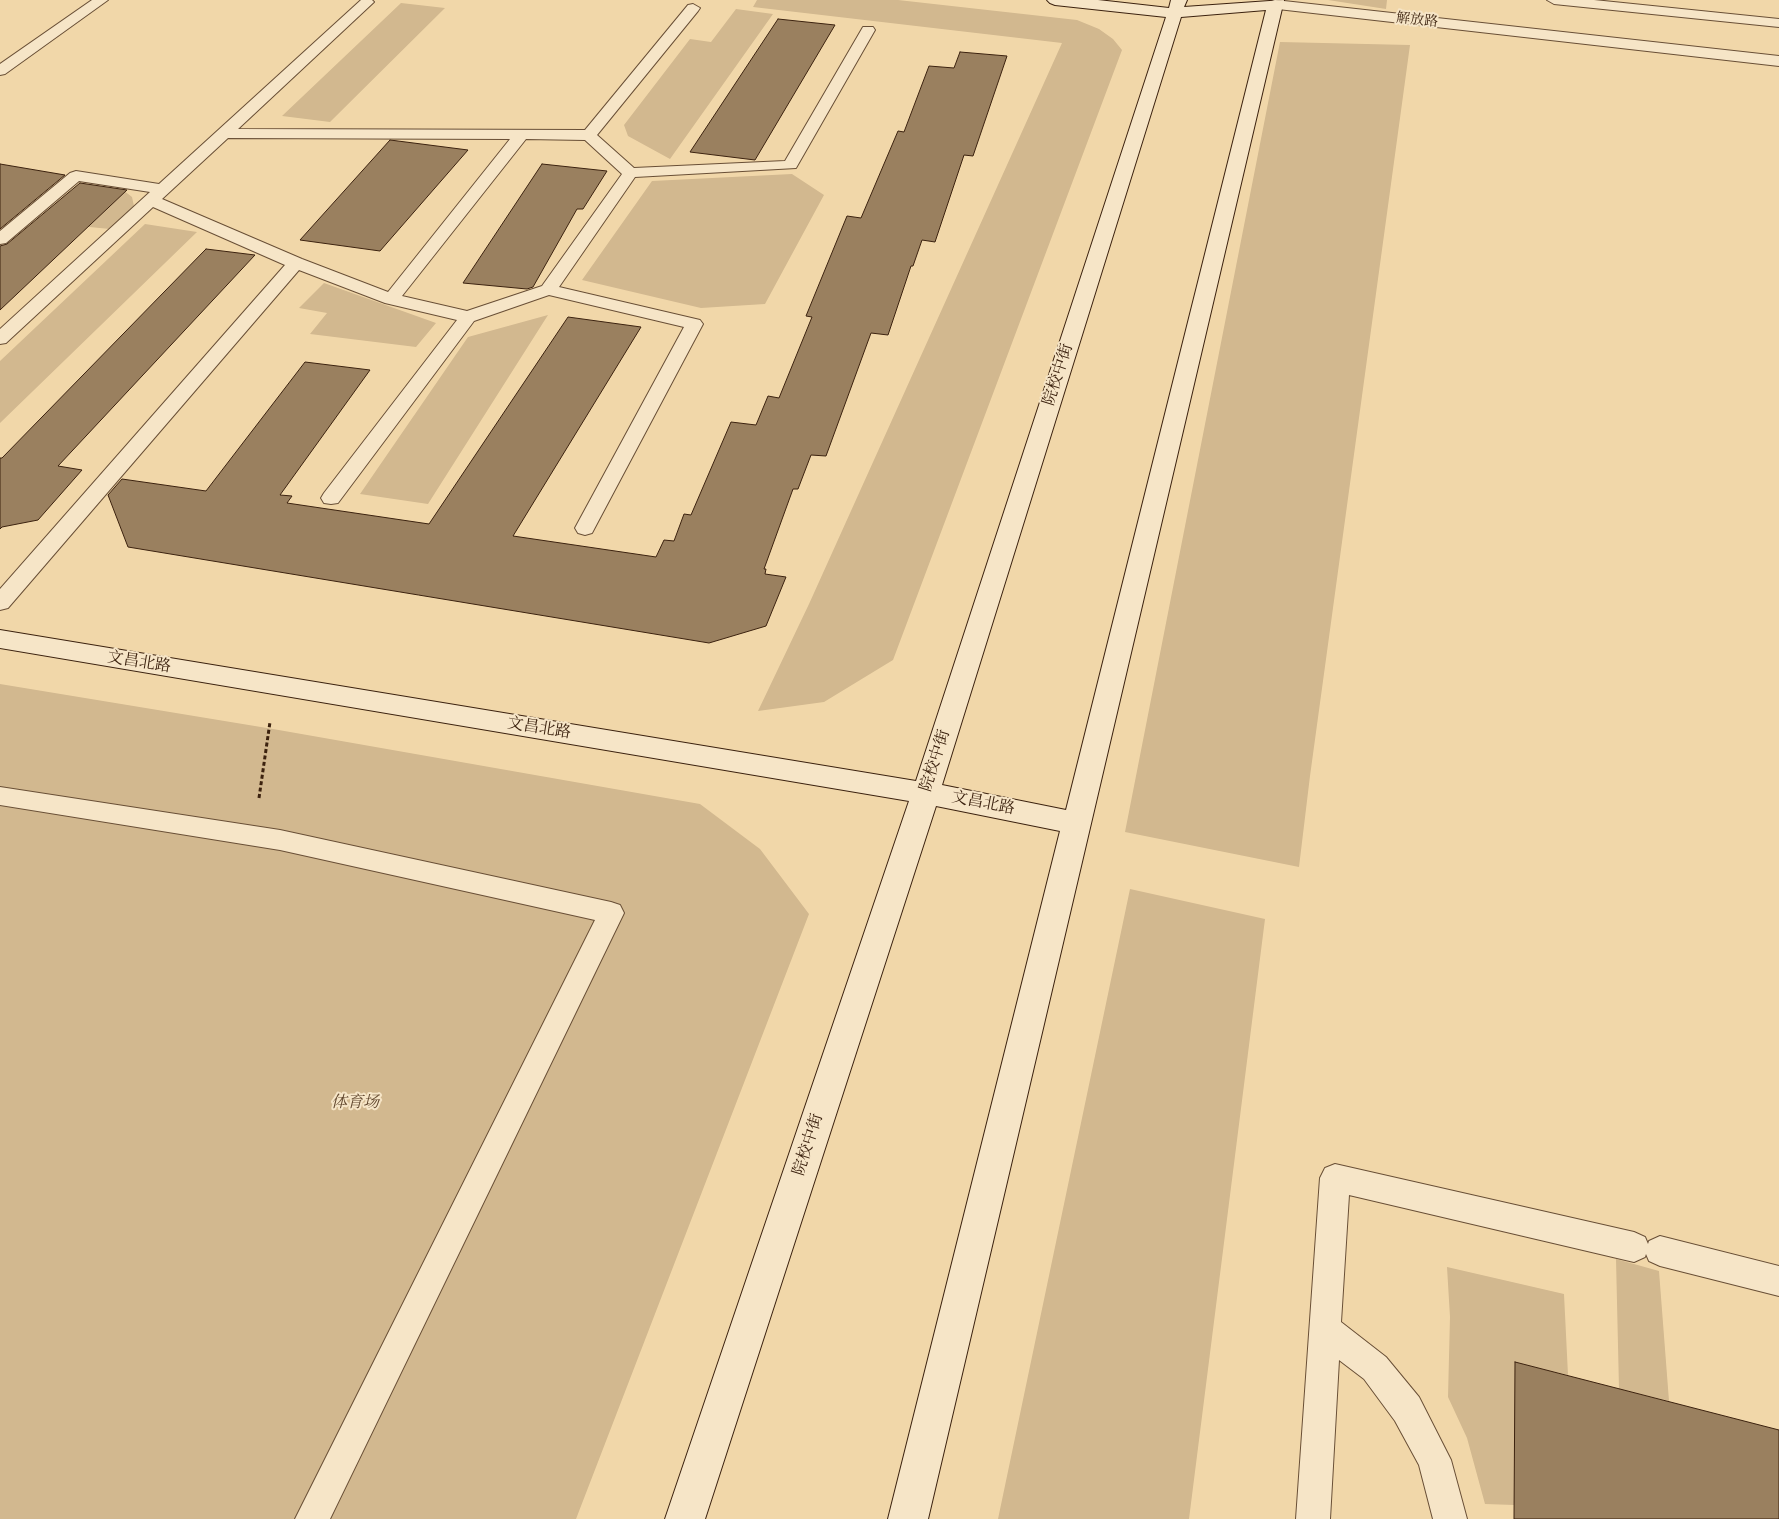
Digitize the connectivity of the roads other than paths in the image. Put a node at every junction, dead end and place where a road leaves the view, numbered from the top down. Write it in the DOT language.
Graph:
graph roads {
  1 [pos="101,0"];
  2 [pos="1055,0"];
  3 [pos="1554,0"];
  4 [pos="1710,0"];
  5 [pos="367,2"];
  6 [pos="1275,2"];
  7 [pos="1176,6"];
  8 [pos="693,8"];
  9 [pos="1714,16"];
  10 [pos="1779,23"];
  11 [pos="868,30"];
  12 [pos="1779,61"];
  13 [pos="0,71"];
  14 [pos="224,133"];
  15 [pos="521,135"];
  16 [pos="590,135"];
  17 [pos="630,173"];
  18 [pos="157,194"];
  19 [pos="0,239"];
  20 [pos="296,263"];
  21 [pos="548,290"];
  22 [pos="392,299"];
  23 [pos="468,317"];
  24 [pos="0,339"];
  25 [pos="331,498"];
  26 [pos="585,528"];
  27 [pos="0,603"];
  28 [pos="0,640"];
  29 [pos="926,793"];
  30 [pos="0,796"];
  31 [pos="1077,823"];
  32 [pos="1779,1280"];
  33 [pos="1326,1330"];
  34 [pos="312,1519"];
  35 [pos="685,1519"];
  36 [pos="908,1519"];
  37 [pos="1313,1519"];
  38 [pos="1450,1519"];
  1 -- 13 [label="lane"];
  2 -- 7 [label="main road, 解放路"];
  3 -- 9 [label="lane"];
  4 -- 9 [label="lane"];
  5 -- 14 [label="lane"];
  6 -- 7 [label="main road, 解放路"];
  6 -- 12 [label="main road, 解放路"];
  6 -- 31 [label="main road"];
  7 -- 29 [label="main road, 院校中街"];
  8 -- 16 [label="lane"];
  9 -- 10 [label="lane"];
  11 -- 17 [label="lane"];
  14 -- 15 [label="lane"];
  14 -- 18 [label="lane"];
  15 -- 16 [label="lane"];
  15 -- 22 [label="lane"];
  16 -- 17 [label="lane"];
  17 -- 21 [label="lane"];
  18 -- 19 [label="lane"];
  18 -- 20 [label="lane"];
  18 -- 24 [label="lane"];
  20 -- 22 [label="lane"];
  20 -- 27 [label="lane"];
  21 -- 23 [label="lane"];
  21 -- 26 [label="lane"];
  22 -- 23 [label="lane"];
  23 -- 25 [label="lane"];
  28 -- 29 [label="main road, 文昌北路"];
  29 -- 31 [label="main road, 文昌北路"];
  29 -- 35 [label="main road, 院校中街"];
  30 -- 34 [label="lane"];
  31 -- 36 [label="main road"];
  32 -- 33 [label="lane"];
  33 -- 37 [label="lane"];
  33 -- 38 [label="lane"];
}
